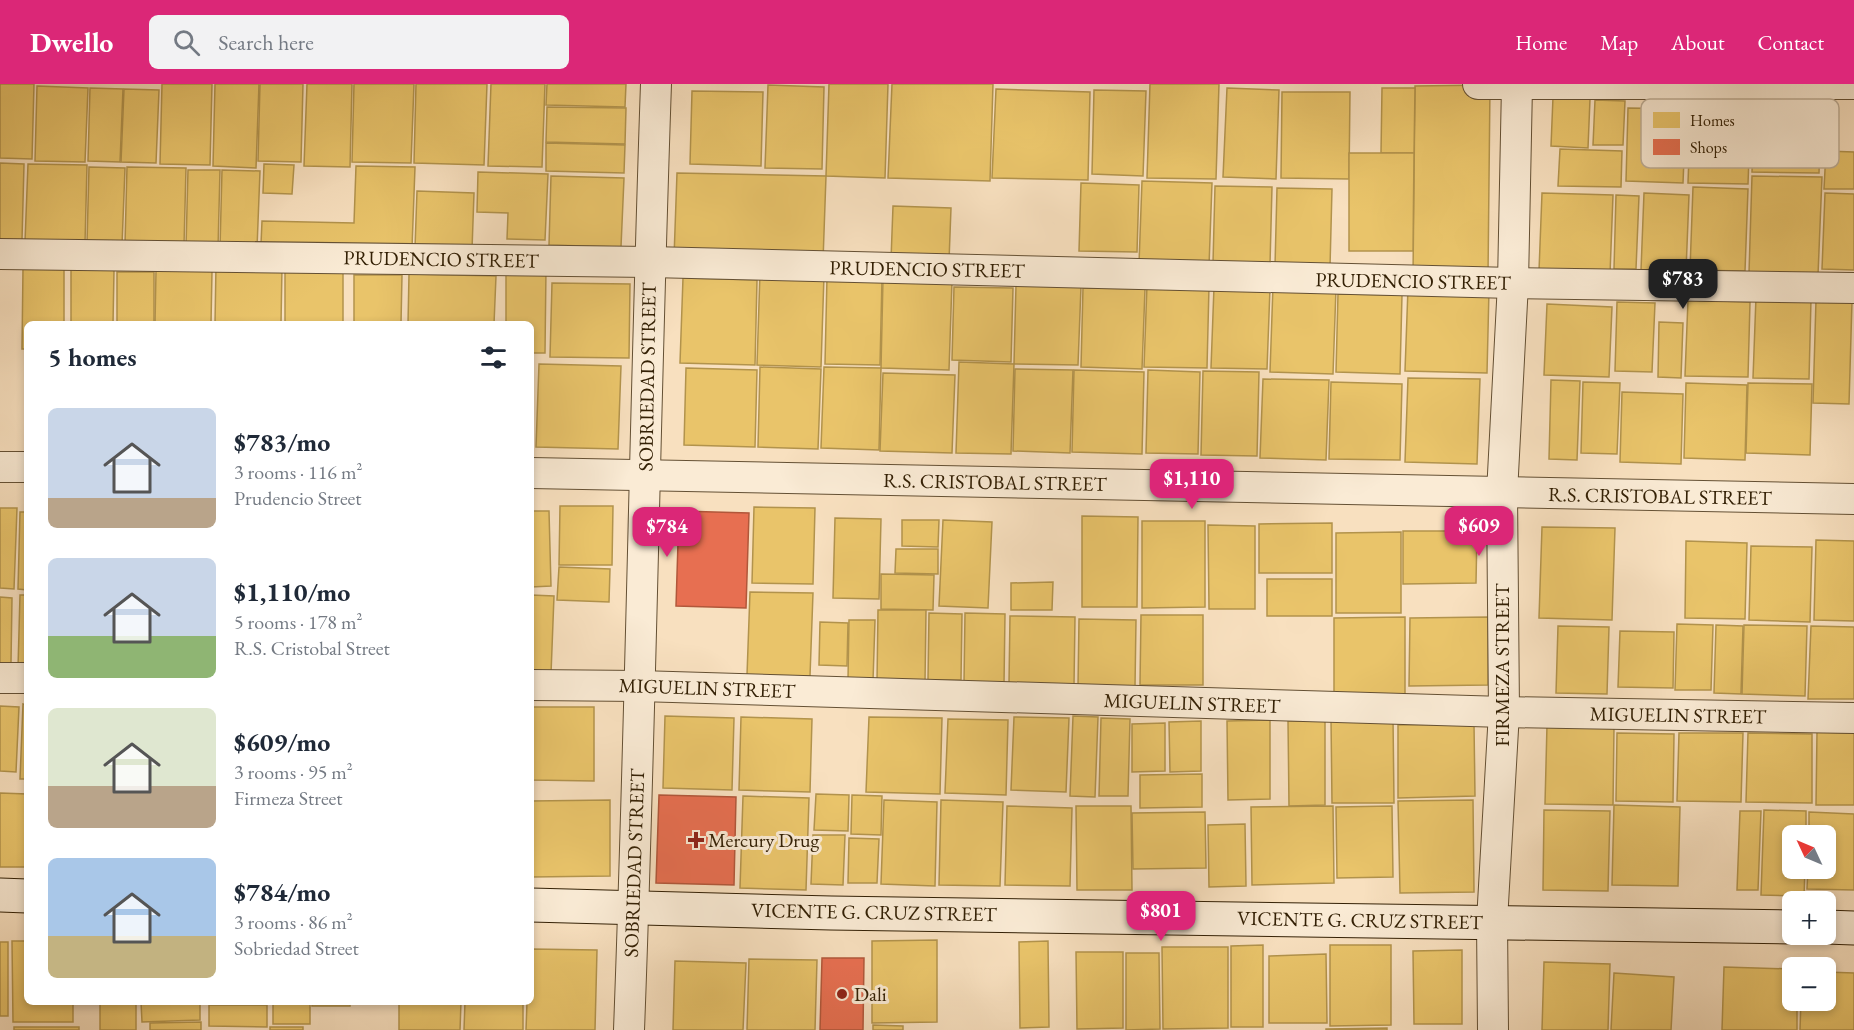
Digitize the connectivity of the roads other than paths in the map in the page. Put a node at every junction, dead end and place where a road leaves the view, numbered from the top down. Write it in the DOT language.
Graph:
graph roads {
  1 [pos="656,84"];
  2 [pos="1478,84"];
  3 [pos="1854,84"];
  4 [pos="1516,85"];
  5 [pos="0,254"];
  6 [pos="650,262"];
  7 [pos="1513,283"];
  8 [pos="1854,288"];
  9 [pos="0,467"];
  10 [pos="24,468"];
  11 [pos="534,473"];
  12 [pos="645,474"];
  13 [pos="1502,493"];
  14 [pos="1854,499"];
  15 [pos="0,678"];
  16 [pos="24,678"];
  17 [pos="534,685"];
  18 [pos="639,686"];
  19 [pos="1504,712"];
  20 [pos="1854,718"];
  21 [pos="0,895"];
  22 [pos="24,896"];
  23 [pos="534,905"];
  24 [pos="634,907"];
  25 [pos="1492,921"];
  26 [pos="1782,927"];
  27 [pos="1836,927"];
  28 [pos="1854,928"];
  29 [pos="629,1030"];
  30 [pos="1493,1030"];
  1 -- 6 [label="street, SOBRIEDAD STREET"];
  2 -- 4 [label="street"];
  3 -- 4 [label="street"];
  4 -- 7 [label="street, FIRMEZA STREET"];
  5 -- 6 [label="street, PRUDENCIO STREET"];
  6 -- 7 [label="street, PRUDENCIO STREET"];
  6 -- 12 [label="street, SOBRIEDAD STREET"];
  7 -- 8 [label="street, PRUDENCIO STREET"];
  7 -- 13 [label="street, FIRMEZA STREET"];
  9 -- 10 [label="street"];
  11 -- 12 [label="street, R.S. CRISTOBAL STREET"];
  12 -- 13 [label="street, R.S. CRISTOBAL STREET"];
  12 -- 18 [label="street, SOBRIEDAD STREET"];
  13 -- 14 [label="street, R.S. CRISTOBAL STREET"];
  13 -- 19 [label="street, FIRMEZA STREET"];
  15 -- 16 [label="street"];
  17 -- 18 [label="street, MIGUELIN STREET"];
  18 -- 19 [label="street, MIGUELIN STREET"];
  18 -- 24 [label="street, SOBRIEDAD STREET"];
  19 -- 20 [label="street, MIGUELIN STREET"];
  19 -- 25 [label="street, FIRMEZA STREET"];
  21 -- 22 [label="street"];
  23 -- 24 [label="street, VICENTE G. CRUZ STREET"];
  24 -- 25 [label="street, VICENTE G. CRUZ STREET"];
  24 -- 29 [label="street, SOBRIEDAD STREET"];
  25 -- 26 [label="street, VICENTE G. CRUZ STREET"];
  25 -- 30 [label="street, FIRMEZA STREET"];
  27 -- 28 [label="street"];
}
